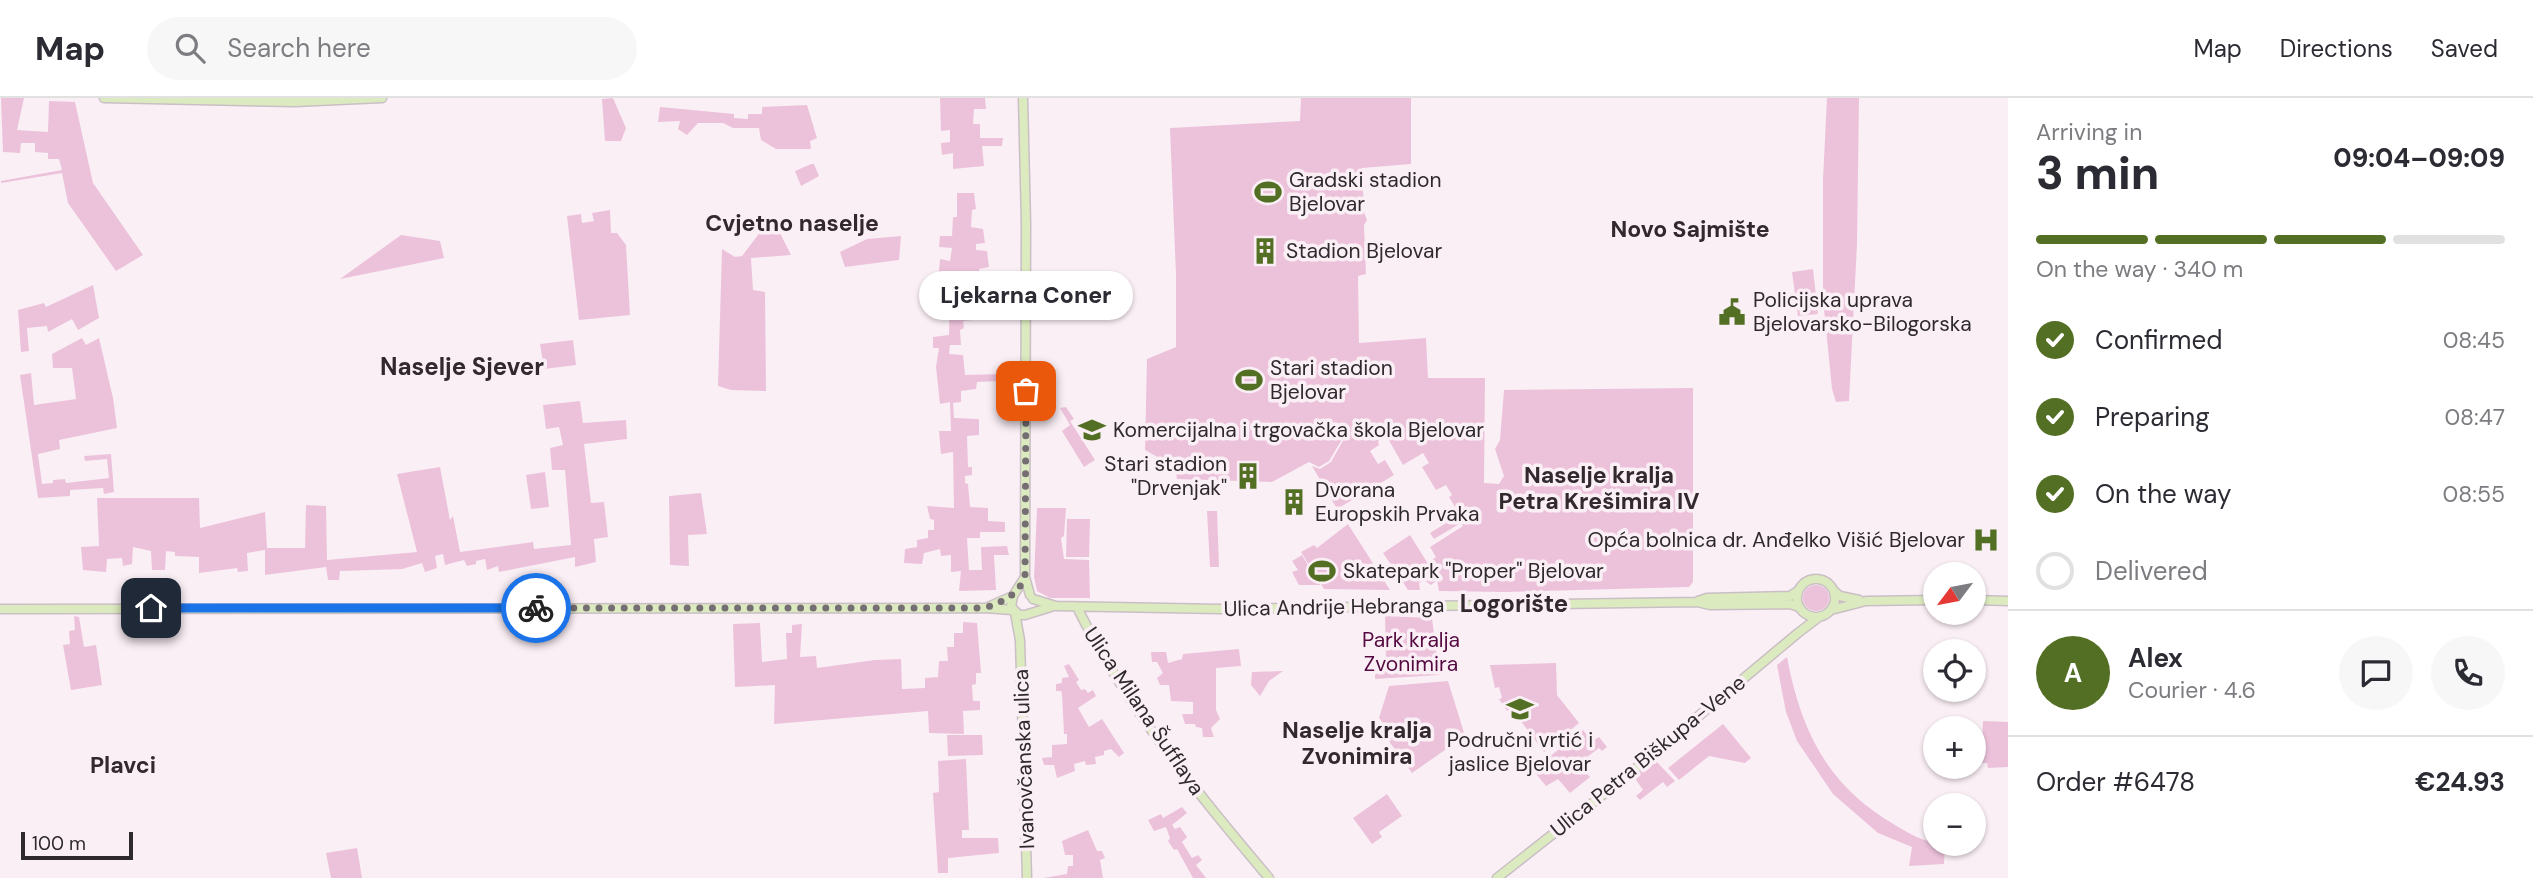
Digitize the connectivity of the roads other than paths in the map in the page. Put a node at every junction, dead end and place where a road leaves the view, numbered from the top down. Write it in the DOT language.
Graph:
graph roads {
  1 [pos="104,98"];
  2 [pos="382,98"];
  3 [pos="1023,98"];
  4 [pos="1025,577"];
  5 [pos="1798,591"];
  6 [pos="1834,591"];
  7 [pos="1014,595"];
  8 [pos="1032,597"];
  9 [pos="1923,600"];
  10 [pos="1986,600"];
  11 [pos="1866,601"];
  12 [pos="2008,601"];
  13 [pos="1697,602"];
  14 [pos="1056,606"];
  15 [pos="1077,607"];
  16 [pos="985,608"];
  17 [pos="0,609"];
  18 [pos="1800,609"];
  19 [pos="1831,610"];
  20 [pos="1014,612"];
  21 [pos="1028,614"];
  22 [pos="1819,617"];
  23 [pos="1798,633"];
  24 [pos="1020,640"];
  25 [pos="1027,878"];
  26 [pos="1269,878"];
  27 [pos="1497,878"];
  1 -- 2 [label="main road"];
  3 -- 4 [label="main road"];
  4 -- 7 [label="main road"];
  4 -- 8 [label="main road"];
  5 -- 6 [label="main road"];
  5 -- 13 [label="main road, Ulica Andrije Hebranga"];
  5 -- 18 [label="main road"];
  6 -- 11 [label="main road"];
  6 -- 19 [label="main road"];
  7 -- 8 [label="main road, Ulica Andrije Hebranga"];
  7 -- 16 [label="main road, Ulica Andrije Hebranga"];
  7 -- 20 [label="main road"];
  8 -- 14 [label="main road, Ulica Andrije Hebranga"];
  8 -- 21 [label="main road"];
  9 -- 11 [label="main road"];
  10 -- 12 [label="main road"];
  11 -- 19 [label="main road"];
  13 -- 15 [label="main road, Ulica Andrije Hebranga"];
  13 -- 18 [label="main road, Ulica Andrije Hebranga"];
  14 -- 15 [label="main road, Ulica Andrije Hebranga"];
  14 -- 21 [label="main road, Ulica Andrije Hebranga"];
  15 -- 26 [label="main road, Ulica Milana Šufflaya"];
  16 -- 17 [label="main road, Ulica Andrije Hebranga"];
  16 -- 20 [label="main road, Ulica Andrije Hebranga"];
  18 -- 22 [label="main road"];
  18 -- 23 [label="main road"];
  19 -- 22 [label="main road"];
  20 -- 21 [label="main road, Ulica Andrije Hebranga"];
  20 -- 24 [label="main road, Ivanovčanska ulica"];
  21 -- 24 [label="main road, Ivanovčanska ulica"];
  22 -- 23 [label="main road, Ulica Petra Biškupa-Vene"];
  23 -- 27 [label="main road, Ulica Petra Biškupa-Vene"];
  24 -- 25 [label="main road, Ivanovčanska ulica"];
}
